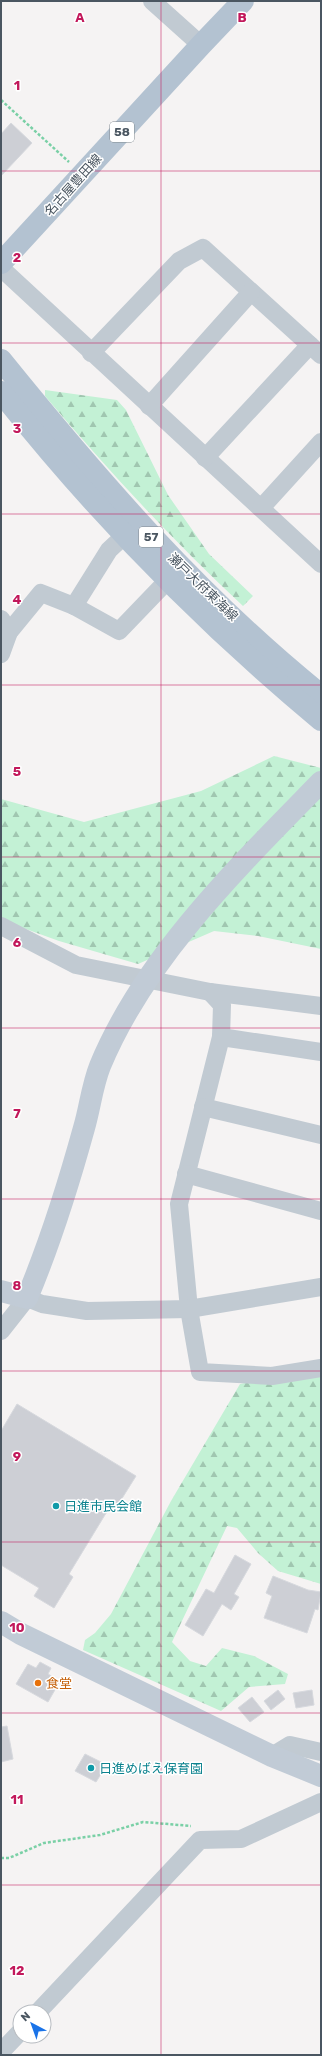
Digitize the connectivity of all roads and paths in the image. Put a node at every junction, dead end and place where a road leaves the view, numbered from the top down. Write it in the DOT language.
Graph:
graph roads {
  1 [pos="152,1"];
  2 [pos="243,1"];
  3 [pos="201,45"];
  4 [pos="1,100"];
  5 [pos="83,174"];
  6 [pos="1,263"];
  7 [pos="1,268"];
  8 [pos="251,292"];
  9 [pos="316,350"];
  10 [pos="91,352"];
  11 [pos="1,360"];
  12 [pos="1,392"];
  13 [pos="149,406"];
  14 [pos="321,442"];
  15 [pos="205,458"];
  16 [pos="261,508"];
  17 [pos="124,536"];
  18 [pos="321,564"];
  19 [pos="168,580"];
  20 [pos="74,606"];
  21 [pos="5,626"];
  22 [pos="1,654"];
  23 [pos="321,695"];
  24 [pos="321,720"];
  25 [pos="321,782"];
  26 [pos="1,926"];
  27 [pos="147,981"];
  28 [pos="210,992"];
  29 [pos="321,1006"];
  30 [pos="220,1037"];
  31 [pos="321,1052"];
  32 [pos="203,1108"];
  33 [pos="321,1135"];
  34 [pos="186,1174"];
  35 [pos="321,1211"];
  36 [pos="321,1287"];
  37 [pos="1,1291"];
  38 [pos="27,1298"];
  39 [pos="189,1309"];
  40 [pos="1,1331"];
  41 [pos="321,1368"];
  42 [pos="1,1622"];
  43 [pos="321,1752"];
  44 [pos="272,1756"];
  45 [pos="321,1776"];
  46 [pos="321,1802"];
  47 [pos="195,1827"];
  48 [pos="1,1858"];
  49 [pos="46,2004"];
  50 [pos="12,2040"];
  51 [pos="1,2052"];
  1 -- 3 [label="street"];
  2 -- 3 [label="main road, 名古屋豊田線 / 58"];
  3 -- 5 [label="main road, 名古屋豊田線 / 58"];
  4 -- 5 [label="path"];
  5 -- 6 [label="main road, 名古屋豊田線 / 58"];
  7 -- 10 [label="street"];
  8 -- 9 [label="street"];
  8 -- 10 [label="street"];
  8 -- 13 [label="street"];
  9 -- 15 [label="street"];
  10 -- 13 [label="street"];
  11 -- 23 [label="main road, 瀬戸大府東海線 / 57"];
  12 -- 17 [label="main road, 瀬戸大府東海線 / 57"];
  13 -- 15 [label="street"];
  14 -- 16 [label="street"];
  15 -- 16 [label="street"];
  16 -- 18 [label="street"];
  17 -- 19 [label="main road, 瀬戸大府東海線 / 57"];
  17 -- 20 [label="street"];
  19 -- 20 [label="street"];
  19 -- 24 [label="main road, 瀬戸大府東海線 / 57"];
  20 -- 21 [label="street"];
  21 -- 22 [label="street"];
  25 -- 27 [label="street"];
  26 -- 27 [label="street"];
  27 -- 28 [label="street"];
  27 -- 38 [label="street"];
  28 -- 29 [label="street"];
  28 -- 30 [label="street"];
  30 -- 31 [label="street"];
  30 -- 32 [label="street"];
  32 -- 33 [label="street"];
  32 -- 34 [label="street"];
  34 -- 35 [label="street"];
  34 -- 39 [label="street"];
  36 -- 39 [label="street"];
  37 -- 38 [label="street"];
  38 -- 39 [label="street"];
  38 -- 40 [label="street"];
  39 -- 41 [label="street"];
  42 -- 44 [label="street"];
  43 -- 44 [label="street"];
  44 -- 45 [label="street"];
  46 -- 49 [label="street"];
  47 -- 48 [label="path"];
  50 -- 51 [label="street"];
}
